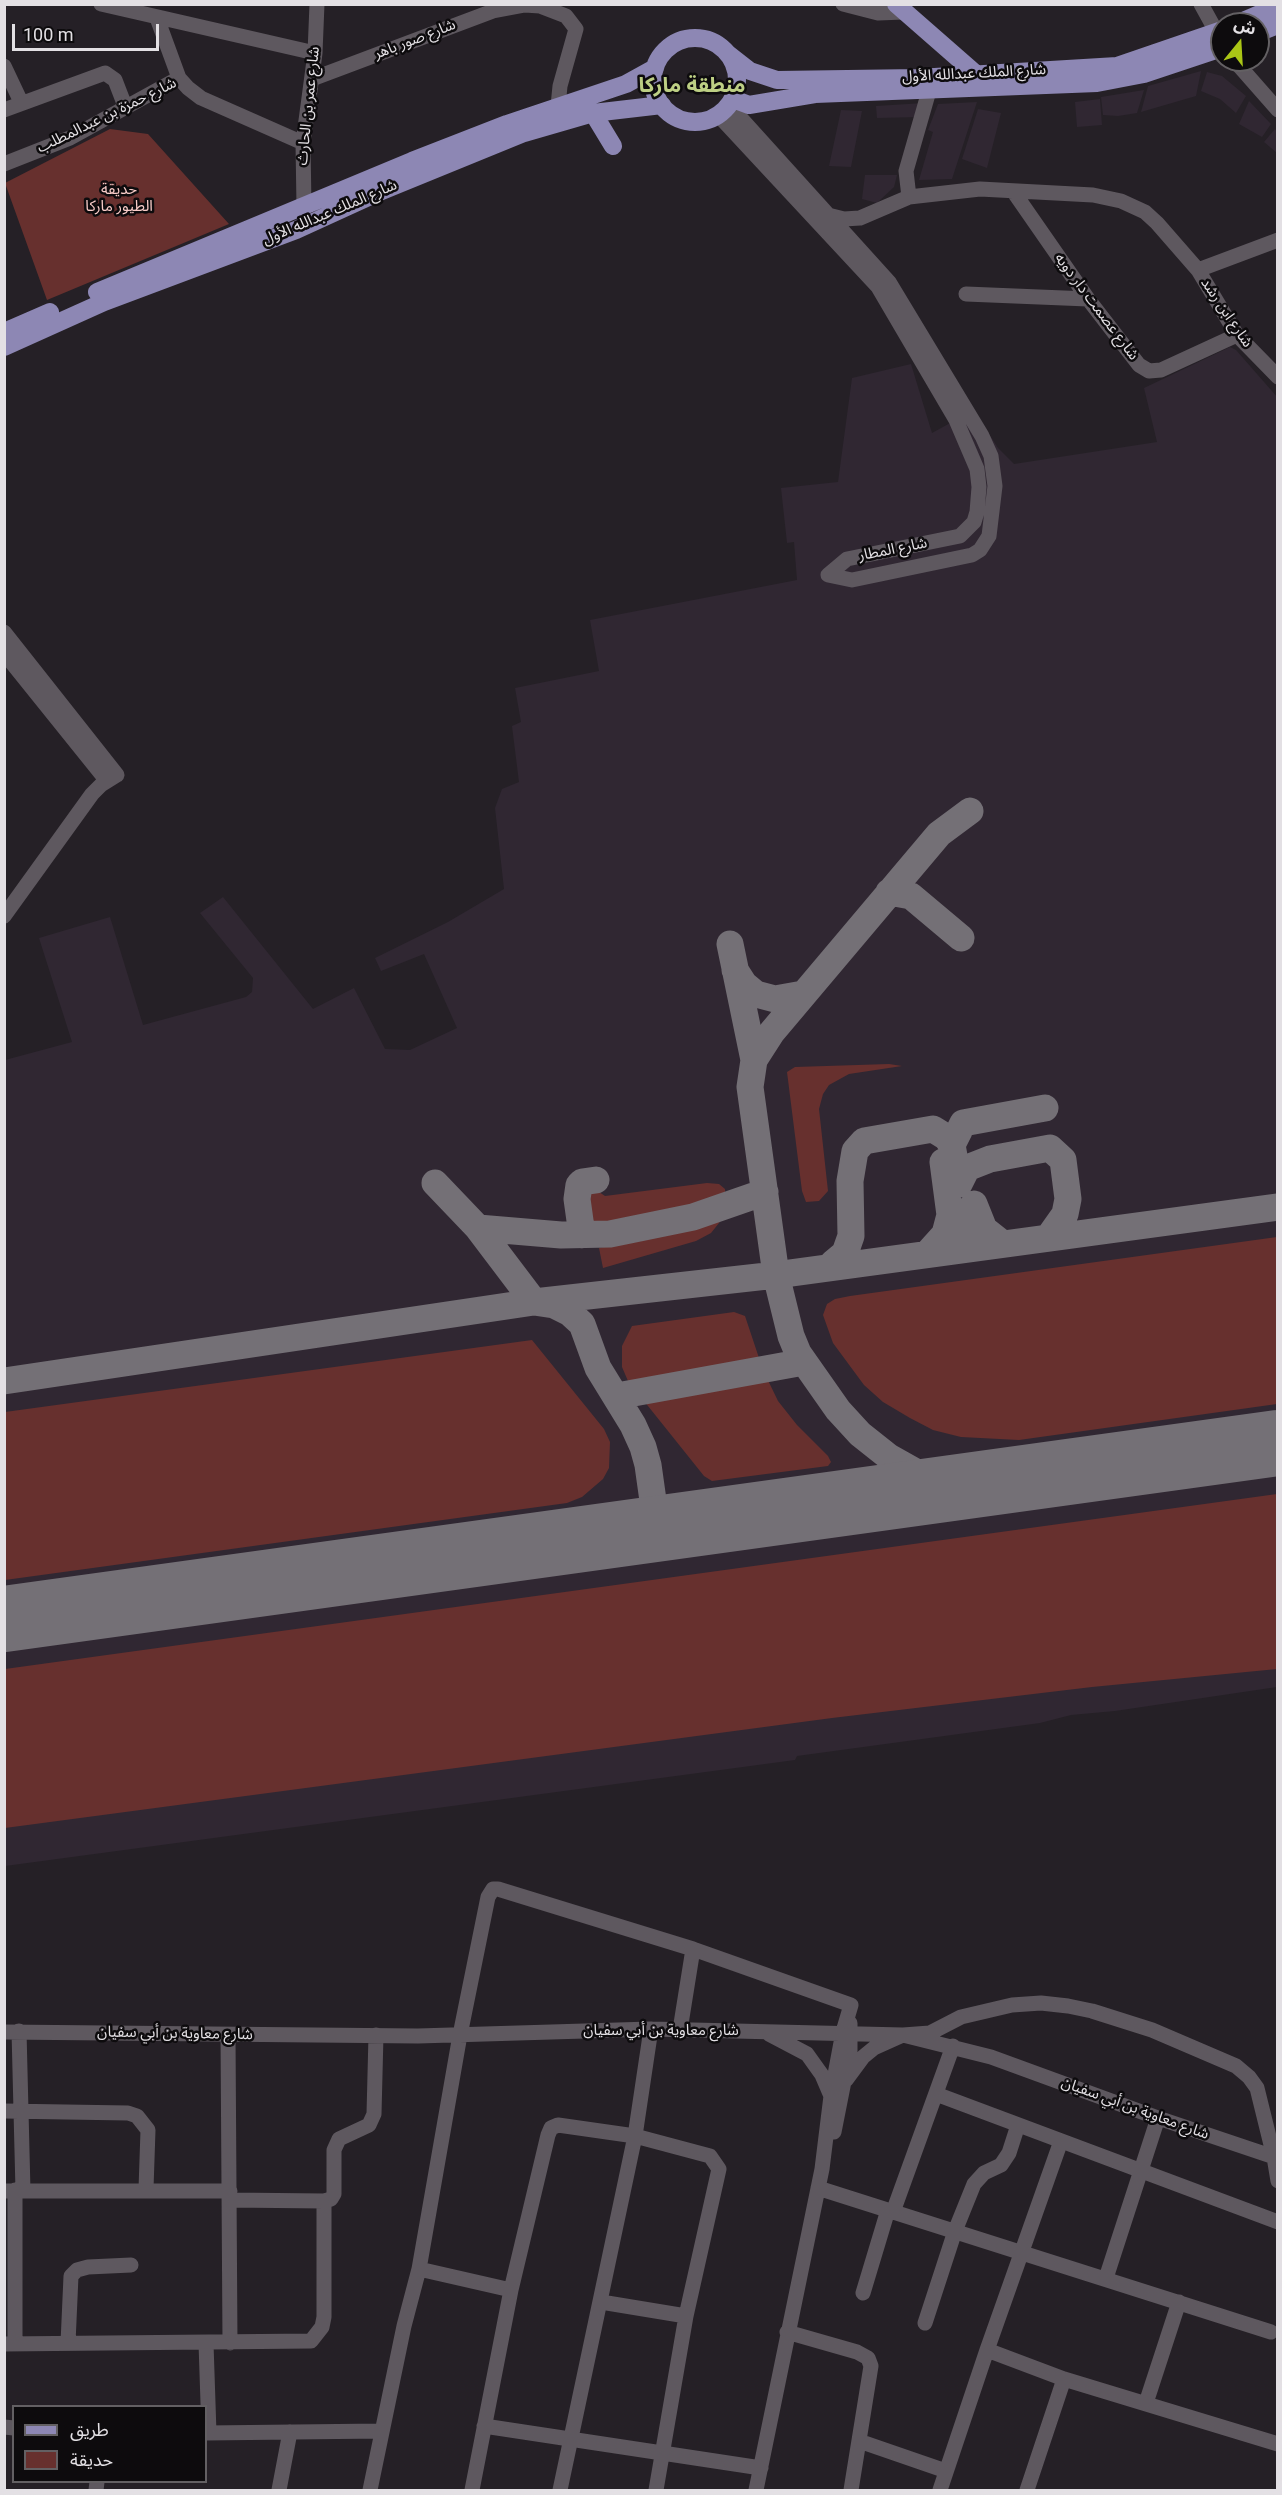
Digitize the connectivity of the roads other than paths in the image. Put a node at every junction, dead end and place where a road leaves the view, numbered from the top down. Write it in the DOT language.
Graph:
graph roads {
  1 [pos="101,4"];
  2 [pos="317,4"];
  3 [pos="843,4"];
  4 [pos="1201,4"];
  5 [pos="1278,6"];
  6 [pos="900,8"];
  7 [pos="1264,12"];
  8 [pos="157,18"];
  9 [pos="1210,19"];
  10 [pos="936,41"];
  11 [pos="1210,41"];
  12 [pos="1210,43"];
  13 [pos="315,53"];
  14 [pos="727,53"];
  15 [pos="4,66"];
  16 [pos="655,68"];
  17 [pos="1245,72"];
  18 [pos="976,74"];
  19 [pos="179,78"];
  20 [pos="312,79"];
  21 [pos="626,84"];
  22 [pos="924,84"];
  23 [pos="21,102"];
  24 [pos="662,105"];
  25 [pos="125,106"];
  26 [pos="558,106"];
  27 [pos="726,106"];
  28 [pos="618,109"];
  29 [pos="4,110"];
  30 [pos="1278,110"];
  31 [pos="593,113"];
  32 [pos="303,143"];
  33 [pos="613,146"];
  34 [pos="4,164"];
  35 [pos="1013,191"];
  36 [pos="909,197"];
  37 [pos="304,207"];
  38 [pos="825,214"];
  39 [pos="1278,240"];
  40 [pos="1198,270"];
  41 [pos="966,294"];
  42 [pos="1088,299"];
  43 [pos="4,332"];
  44 [pos="1237,335"];
  45 [pos="4,347"];
  46 [pos="1277,385"];
  47 [pos="956,407"];
  48 [pos="966,439"];
  49 [pos="988,448"];
  50 [pos="987,486"];
  51 [pos="4,632"];
  52 [pos="4,653"];
  53 [pos="112,778"];
  54 [pos="4,916"];
  55 [pos="693,1949"];
  56 [pos="651,2030"];
  57 [pos="680,2030"];
  58 [pos="764,2031"];
  59 [pos="12,2032"];
  60 [pos="847,2032"];
  61 [pos="228,2035"];
  62 [pos="376,2035"];
  63 [pos="460,2035"];
  64 [pos="903,2036"];
  65 [pos="953,2046"];
  66 [pos="846,2080"];
  67 [pos="936,2094"];
  68 [pos="831,2096"];
  69 [pos="4,2111"];
  70 [pos="22,2112"];
  71 [pos="1158,2118"];
  72 [pos="1018,2125"];
  73 [pos="635,2136"];
  74 [pos="1061,2141"];
  75 [pos="1274,2157"];
  76 [pos="822,2169"];
  77 [pos="1142,2170"];
  78 [pos="1277,2175"];
  79 [pos="818,2188"];
  80 [pos="146,2189"];
  81 [pos="14,2191"];
  82 [pos="230,2195"];
  83 [pos="324,2201"];
  84 [pos="890,2211"];
  85 [pos="1278,2222"];
  86 [pos="955,2231"];
  87 [pos="1021,2252"];
  88 [pos="131,2265"];
  89 [pos="419,2269"];
  90 [pos="1106,2278"];
  91 [pos="511,2290"];
  92 [pos="863,2293"];
  93 [pos="601,2302"];
  94 [pos="1179,2302"];
  95 [pos="686,2316"];
  96 [pos="925,2322"];
  97 [pos="787,2332"];
  98 [pos="1271,2332"];
  99 [pos="68,2343"];
  100 [pos="206,2343"];
  101 [pos="230,2343"];
  102 [pos="10,2344"];
  103 [pos="987,2350"];
  104 [pos="1064,2379"];
  105 [pos="1146,2403"];
  106 [pos="207,2405"];
  107 [pos="484,2426"];
  108 [pos="381,2431"];
  109 [pos="290,2432"];
  110 [pos="207,2433"];
  111 [pos="571,2439"];
  112 [pos="859,2441"];
  113 [pos="1278,2444"];
  114 [pos="664,2453"];
  115 [pos="761,2468"];
  116 [pos="946,2471"];
  117 [pos="279,2490"];
  118 [pos="370,2490"];
  119 [pos="471,2490"];
  120 [pos="560,2490"];
  121 [pos="656,2490"];
  122 [pos="756,2490"];
  123 [pos="851,2490"];
  124 [pos="940,2490"];
  125 [pos="1031,2490"];
  1 -- 8 [label="street"];
  2 -- 13 [label="street, شارع عمر بن الحارث"];
  3 -- 6 [label="street"];
  4 -- 9 [label="street"];
  5 -- 7 [label="main road"];
  6 -- 10 [label="main road"];
  8 -- 13 [label="street"];
  8 -- 19 [label="street"];
  10 -- 18 [label="main road"];
  10 -- 22 [label="main road"];
  11 -- 18 [label="main road, شارع الملك عبدالله الأول"];
  12 -- 22 [label="main road, شارع الملك عبدالله الأول"];
  13 -- 20 [label="street, شارع عمر بن الحارث"];
  14 -- 16 [label="main road"];
  14 -- 22 [label="main road, شارع الملك عبدالله الأول"];
  14 -- 27 [label="main road"];
  15 -- 23 [label="street"];
  16 -- 21 [label="main road, شارع الملك عبدالله الأول"];
  16 -- 24 [label="main road"];
  17 -- 30 [label="street"];
  18 -- 22 [label="main road, شارع الملك عبدالله الأول"];
  19 -- 25 [label="street, شارع حمزة بن عبدالمطلب"];
  19 -- 32 [label="street, شارع حمزة بن عبدالمطلب"];
  20 -- 26 [label="street, شارع صور باهر"];
  20 -- 32 [label="street, شارع عمر بن الحارث"];
  21 -- 26 [label="main road, شارع الملك عبدالله الأول"];
  21 -- 28 [label="main road"];
  22 -- 27 [label="main road, شارع الملك عبدالله الأول"];
  22 -- 36 [label="street"];
  23 -- 25 [label="street"];
  23 -- 29 [label="street"];
  24 -- 27 [label="main road"];
  24 -- 28 [label="main road, شارع الملك عبدالله الأول"];
  25 -- 34 [label="street, شارع حمزة بن عبدالمطلب"];
  26 -- 37 [label="main road, شارع الملك عبدالله الأول"];
  27 -- 38 [label="street, شارع المطار"];
  27 -- 47 [label="street, شارع المطار"];
  28 -- 31 [label="main road, شارع الملك عبدالله الأول"];
  31 -- 33 [label="main road"];
  31 -- 45 [label="main road, شارع الملك عبدالله الأول"];
  32 -- 37 [label="street, شارع عمر بن الحارث"];
  35 -- 36 [label="street"];
  35 -- 40 [label="street"];
  35 -- 42 [label="street, شارع عصمت دار دويه"];
  36 -- 38 [label="street"];
  37 -- 43 [label="main road, شارع الملك عبدالله الأول"];
  38 -- 47 [label="street, شارع المطار"];
  39 -- 40 [label="street"];
  40 -- 44 [label="street, شارع ابن رشد"];
  41 -- 42 [label="street"];
  42 -- 44 [label="street, شارع عصمت دار دويه"];
  44 -- 46 [label="street, شارع ابن رشد"];
  47 -- 48 [label="street, شارع المطار"];
  47 -- 49 [label="street, شارع المطار"];
  48 -- 49 [label="street"];
  48 -- 50 [label="street, شارع المطار"];
  49 -- 50 [label="street, شارع المطار"];
  50 -- 50 [label="street, شارع المطار"];
  51 -- 53 [label="street"];
  52 -- 53 [label="street"];
  53 -- 54 [label="street"];
  55 -- 57 [label="street"];
  55 -- 60 [label="street"];
  55 -- 63 [label="street"];
  56 -- 57 [label="street, شارع معاوية بن أبي سفيان"];
  56 -- 63 [label="street, شارع معاوية بن أبي سفيان"];
  56 -- 73 [label="street"];
  57 -- 58 [label="street, شارع معاوية بن أبي سفيان"];
  58 -- 60 [label="street, شارع معاوية بن أبي سفيان"];
  58 -- 68 [label="street"];
  59 -- 61 [label="street, شارع معاوية بن أبي سفيان"];
  59 -- 70 [label="street"];
  60 -- 64 [label="street, شارع معاوية بن أبي سفيان"];
  60 -- 66 [label="street"];
  60 -- 68 [label="street"];
  61 -- 62 [label="street, شارع معاوية بن أبي سفيان"];
  61 -- 82 [label="street"];
  62 -- 63 [label="street, شارع معاوية بن أبي سفيان"];
  62 -- 83 [label="street"];
  63 -- 89 [label="street"];
  64 -- 65 [label="street, شارع معاوية بن أبي سفيان"];
  64 -- 66 [label="street"];
  64 -- 75 [label="street"];
  65 -- 67 [label="street"];
  65 -- 71 [label="street, شارع معاوية بن أبي سفيان"];
  66 -- 76 [label="street"];
  67 -- 72 [label="street"];
  67 -- 84 [label="street"];
  68 -- 76 [label="street"];
  69 -- 70 [label="street"];
  70 -- 80 [label="street"];
  70 -- 81 [label="street"];
  71 -- 75 [label="street, شارع معاوية بن أبي سفيان"];
  71 -- 77 [label="street"];
  72 -- 74 [label="street"];
  72 -- 86 [label="street"];
  73 -- 91 [label="street"];
  73 -- 93 [label="street"];
  73 -- 95 [label="street"];
  74 -- 77 [label="street"];
  74 -- 87 [label="street"];
  75 -- 78 [label="street"];
  76 -- 79 [label="street"];
  77 -- 85 [label="street"];
  77 -- 90 [label="street"];
  79 -- 84 [label="street"];
  79 -- 97 [label="street"];
  80 -- 81 [label="street"];
  80 -- 82 [label="street"];
  81 -- 102 [label="street"];
  82 -- 83 [label="street"];
  82 -- 101 [label="street"];
  83 -- 101 [label="street"];
  84 -- 86 [label="street"];
  84 -- 92 [label="street"];
  86 -- 87 [label="street"];
  86 -- 96 [label="street"];
  87 -- 90 [label="street"];
  87 -- 103 [label="street"];
  88 -- 99 [label="street"];
  89 -- 91 [label="street"];
  89 -- 108 [label="street"];
  90 -- 94 [label="street"];
  91 -- 107 [label="street"];
  93 -- 95 [label="street"];
  93 -- 111 [label="street"];
  94 -- 98 [label="street"];
  94 -- 105 [label="street"];
  95 -- 114 [label="street"];
  97 -- 112 [label="street"];
  97 -- 115 [label="street"];
  99 -- 100 [label="street"];
  99 -- 102 [label="street"];
  100 -- 101 [label="street"];
  100 -- 106 [label="street"];
  103 -- 104 [label="street"];
  103 -- 116 [label="street"];
  104 -- 105 [label="street"];
  104 -- 125 [label="street"];
  105 -- 113 [label="street"];
  107 -- 111 [label="street"];
  107 -- 119 [label="street"];
  108 -- 109 [label="street"];
  108 -- 118 [label="street"];
  109 -- 110 [label="street"];
  109 -- 117 [label="street"];
  111 -- 114 [label="street"];
  111 -- 120 [label="street"];
  112 -- 116 [label="street"];
  112 -- 123 [label="street"];
  114 -- 115 [label="street"];
  114 -- 121 [label="street"];
  115 -- 122 [label="street"];
  116 -- 124 [label="street"];
}
